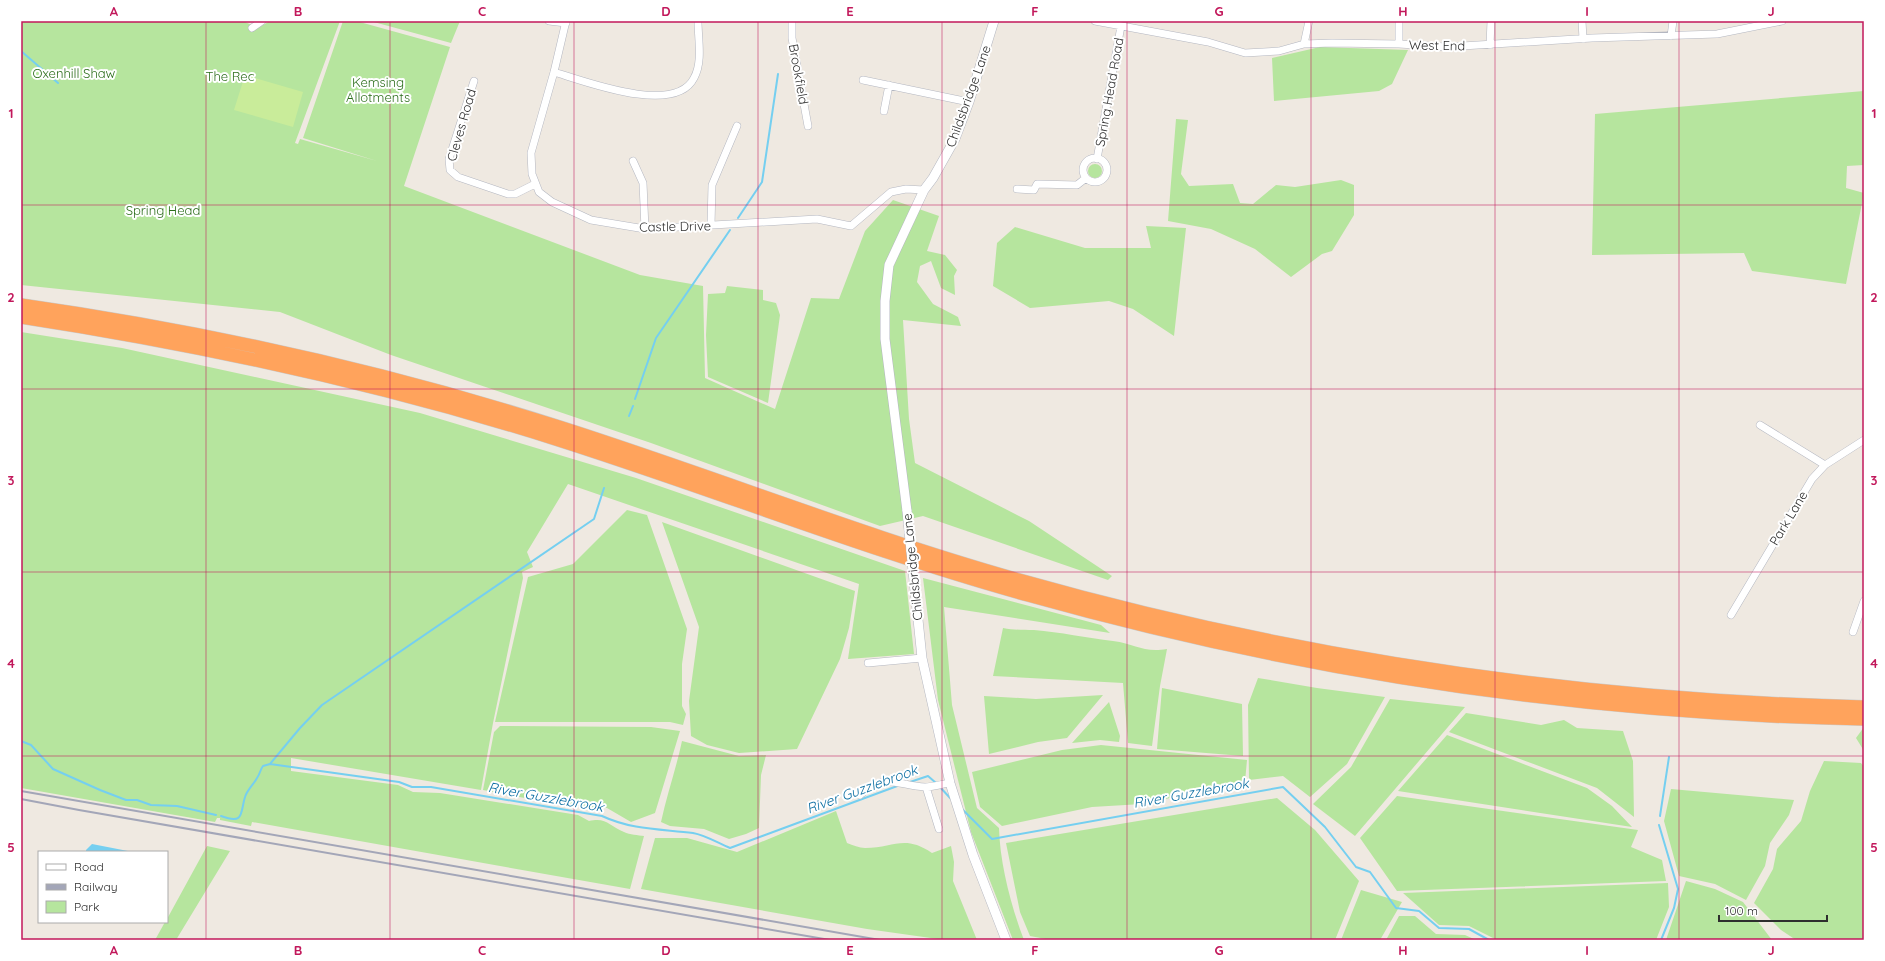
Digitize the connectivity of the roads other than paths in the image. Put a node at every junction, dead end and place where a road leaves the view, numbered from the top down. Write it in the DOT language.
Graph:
graph roads {
  1 [pos="262,21"];
  2 [pos="549,21"];
  3 [pos="698,21"];
  4 [pos="792,21"];
  5 [pos="994,21"];
  6 [pos="1095,21"];
  7 [pos="1309,21"];
  8 [pos="1399,21"];
  9 [pos="1491,21"];
  10 [pos="1582,21"];
  11 [pos="1673,21"];
  12 [pos="1777,21"];
  13 [pos="566,22"];
  14 [pos="1121,26"];
  15 [pos="252,28"];
  16 [pos="1671,36"];
  17 [pos="1583,39"];
  18 [pos="1304,44"];
  19 [pos="1399,44"];
  20 [pos="1490,45"];
  21 [pos="554,72"];
  22 [pos="863,80"];
  23 [pos="474,81"];
  24 [pos="889,85"];
  25 [pos="969,102"];
  26 [pos="884,111"];
  27 [pos="737,126"];
  28 [pos="808,126"];
  29 [pos="1097,159"];
  30 [pos="632,161"];
  31 [pos="1086,178"];
  32 [pos="535,184"];
  33 [pos="1016,188"];
  34 [pos="924,190"];
  35 [pos="711,225"];
  36 [pos="646,229"];
  37 [pos="21,305"];
  38 [pos="21,317"];
  39 [pos="1760,425"];
  40 [pos="1864,440"];
  41 [pos="1825,465"];
  42 [pos="1864,601"];
  43 [pos="1731,615"];
  44 [pos="1853,632"];
  45 [pos="922,658"];
  46 [pos="868,663"];
  47 [pos="1864,707"];
  48 [pos="1864,719"];
  49 [pos="950,783"];
  50 [pos="926,787"];
  51 [pos="860,795"];
  52 [pos="939,829"];
  53 [pos="1005,940"];
  1 -- 15 [label="street"];
  2 -- 13 [label="street"];
  3 -- 21 [label="street"];
  4 -- 28 [label="street, Brookfield"];
  5 -- 25 [label="street, Childsbridge Lane"];
  6 -- 14 [label="street, West End"];
  7 -- 18 [label="street"];
  8 -- 19 [label="street"];
  9 -- 20 [label="street"];
  10 -- 17 [label="street"];
  11 -- 16 [label="street"];
  12 -- 16 [label="street, West End"];
  13 -- 21 [label="street, Castle Drive"];
  14 -- 18 [label="street, West End"];
  14 -- 29 [label="street, Spring Head Road"];
  16 -- 17 [label="street, West End"];
  17 -- 20 [label="street, West End"];
  18 -- 19 [label="street, West End"];
  19 -- 20 [label="street, West End"];
  21 -- 32 [label="street, Castle Drive"];
  22 -- 24 [label="street"];
  23 -- 32 [label="street, Cleves Road"];
  24 -- 25 [label="street"];
  24 -- 26 [label="street"];
  25 -- 34 [label="street, Childsbridge Lane"];
  27 -- 35 [label="street"];
  29 -- 31 [label="street, Spring Head Road"];
  29 -- 31 [label="street, Spring Head Road"];
  30 -- 36 [label="street"];
  31 -- 33 [label="street"];
  32 -- 36 [label="street, Castle Drive"];
  34 -- 35 [label="street, Castle Drive"];
  34 -- 45 [label="street, Childsbridge Lane, bridge"];
  35 -- 36 [label="street, Castle Drive"];
  37 -- 47 [label="highway"];
  38 -- 48 [label="highway"];
  39 -- 41 [label="street"];
  40 -- 41 [label="street, Park Lane"];
  41 -- 43 [label="street, Park Lane"];
  42 -- 44 [label="street"];
  45 -- 46 [label="street"];
  45 -- 49 [label="street, Childsbridge Lane"];
  49 -- 50 [label="street"];
  49 -- 53 [label="street, Childsbridge Lane"];
  50 -- 51 [label="street"];
  50 -- 52 [label="street"];
}
